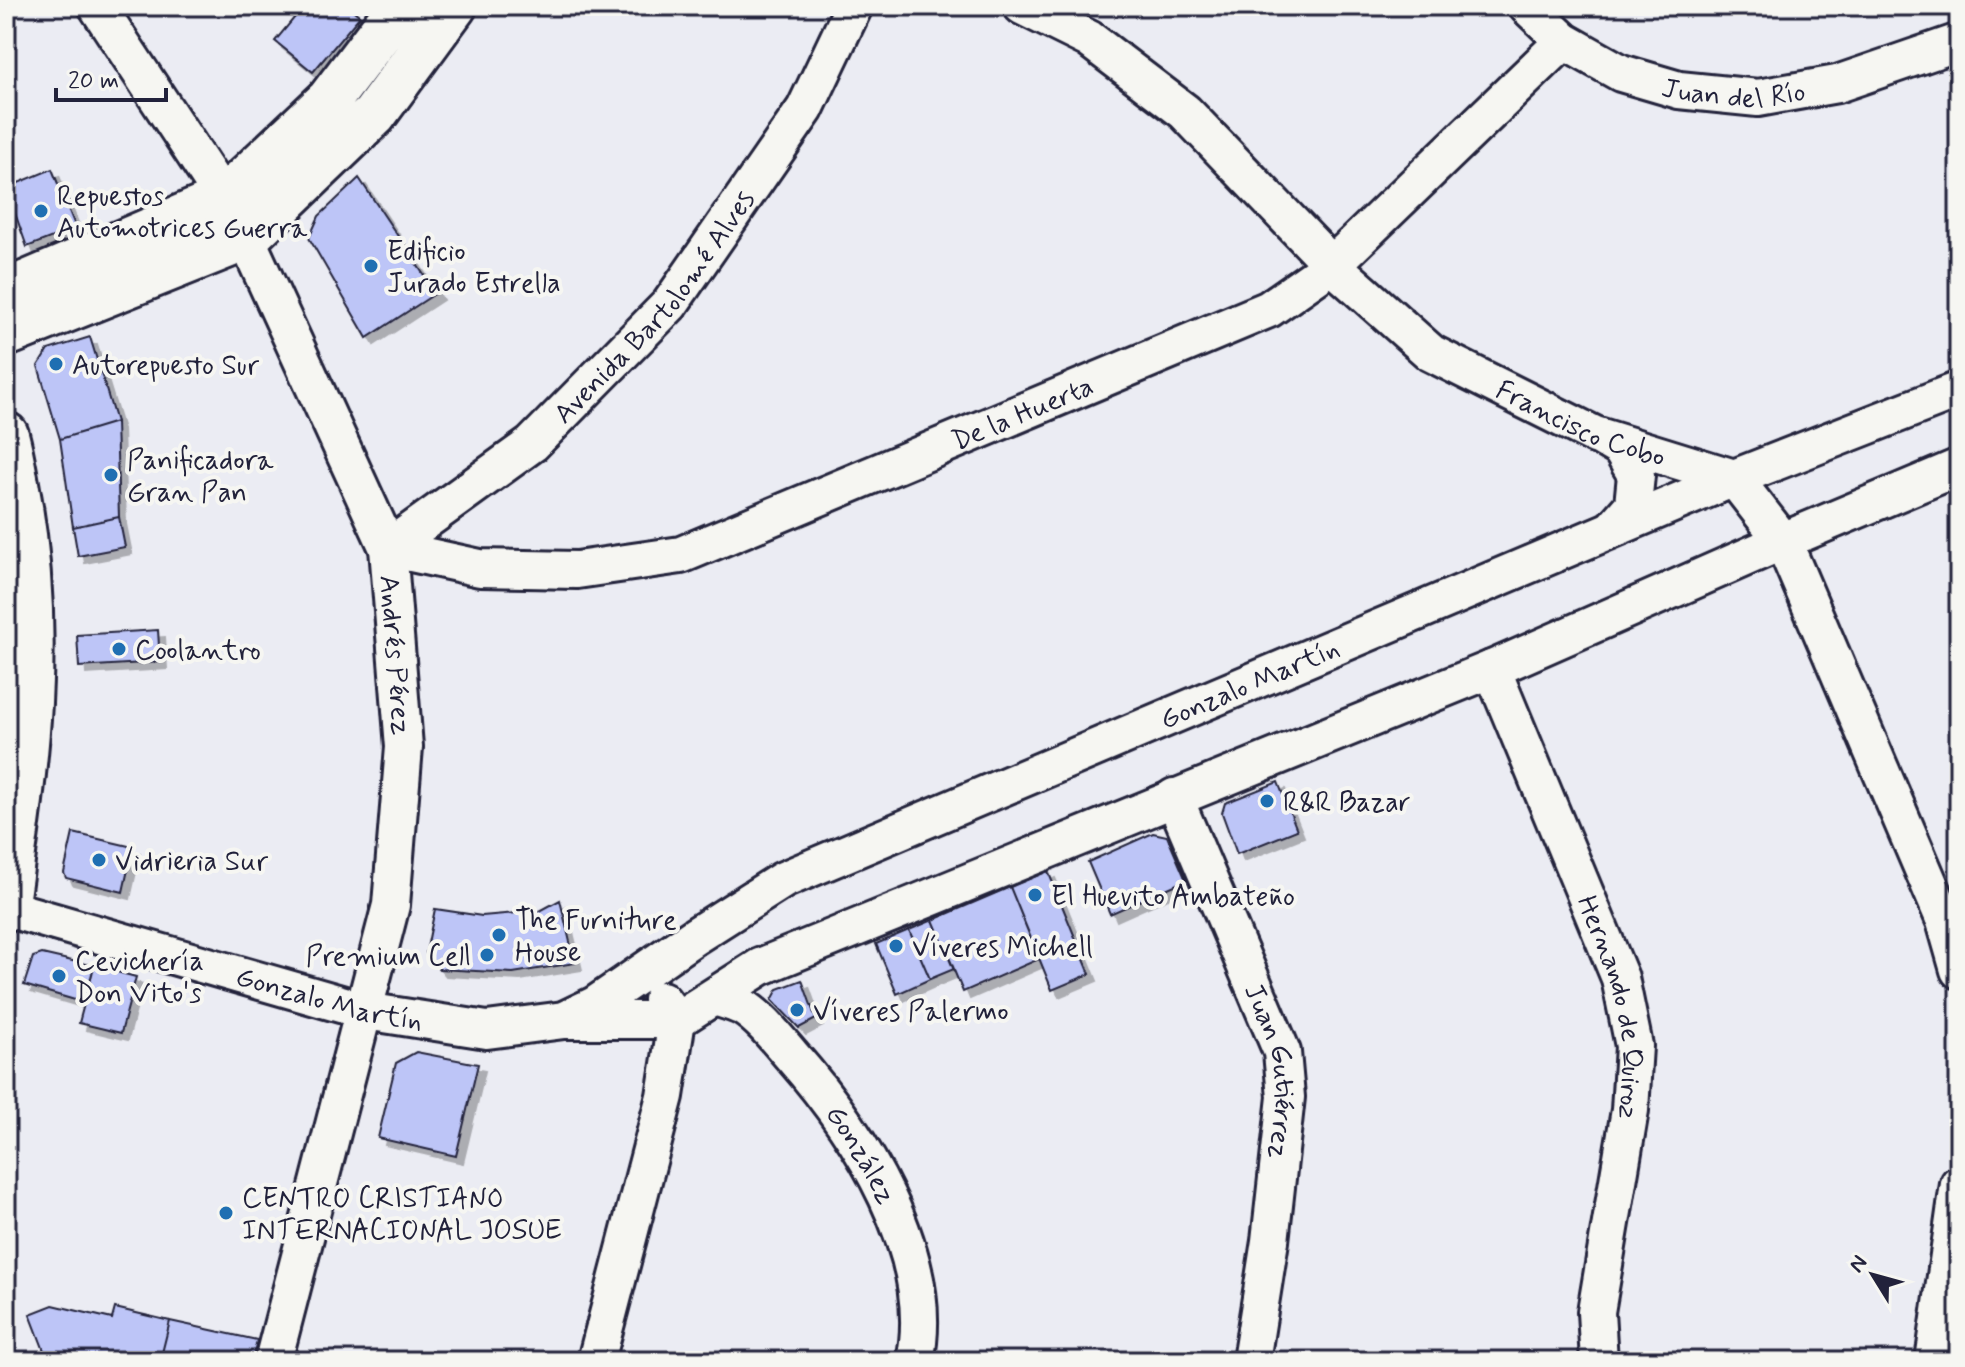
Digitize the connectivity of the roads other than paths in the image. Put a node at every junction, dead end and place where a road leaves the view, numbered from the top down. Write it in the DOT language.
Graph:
graph roads {
  1 [pos="97,6"];
  2 [pos="400,6"];
  3 [pos="454,6"];
  4 [pos="854,6"];
  5 [pos="1022,6"];
  6 [pos="1527,6"];
  7 [pos="1564,41"];
  8 [pos="1959,42"];
  9 [pos="224,199"];
  10 [pos="246,238"];
  11 [pos="1332,265"];
  12 [pos="6,292"];
  13 [pos="6,334"];
  14 [pos="1959,390"];
  15 [pos="6,435"];
  16 [pos="1595,435"];
  17 [pos="1959,467"];
  18 [pos="1734,478"];
  19 [pos="1613,528"];
  20 [pos="1783,541"];
  21 [pos="388,548"];
  22 [pos="1492,669"];
  23 [pos="1174,797"];
  24 [pos="6,906"];
  25 [pos="1959,970"];
  26 [pos="624,987"];
  27 [pos="715,997"];
  28 [pos="365,1011"];
  29 [pos="564,1020"];
  30 [pos="677,1020"];
  31 [pos="1959,1184"];
  32 [pos="273,1361"];
  33 [pos="596,1361"];
  34 [pos="915,1361"];
  35 [pos="1251,1361"];
  36 [pos="1599,1361"];
  37 [pos="1934,1361"];
  1 -- 9 [label="street, Andrés Pérez"];
  2 -- 9 [label="street"];
  3 -- 10 [label="street"];
  4 -- 21 [label="street, Avenida Bartolomé Alves"];
  5 -- 11 [label="street, Francisco Cobo"];
  6 -- 7 [label="street, Juan del Río"];
  7 -- 8 [label="street, Juan del Río"];
  7 -- 11 [label="street, De la Huerta"];
  9 -- 10 [label="street, Andrés Pérez"];
  9 -- 12 [label="street"];
  10 -- 13 [label="street"];
  10 -- 21 [label="street, Andrés Pérez"];
  11 -- 16 [label="street, Francisco Cobo"];
  11 -- 21 [label="street, De la Huerta"];
  14 -- 18 [label="street, Gonzalo Martín"];
  15 -- 24 [label="street"];
  16 -- 18 [label="street, Francisco Cobo"];
  16 -- 19 [label="street"];
  17 -- 20 [label="street"];
  18 -- 19 [label="street, Gonzalo Martín"];
  18 -- 20 [label="street"];
  19 -- 26 [label="street, Gonzalo Martín"];
  20 -- 22 [label="street"];
  20 -- 25 [label="street"];
  21 -- 28 [label="street, Andrés Pérez"];
  22 -- 23 [label="street"];
  22 -- 36 [label="street, Hernando de Quiroz"];
  23 -- 27 [label="street"];
  23 -- 35 [label="street, Juan Gutiérrez"];
  24 -- 28 [label="street, Gonzalo Martín"];
  26 -- 29 [label="street, Gonzalo Martín"];
  26 -- 30 [label="street"];
  27 -- 30 [label="street"];
  27 -- 34 [label="street, González"];
  28 -- 29 [label="street, Gonzalo Martín"];
  28 -- 32 [label="street, Andrés Pérez"];
  29 -- 30 [label="street, Gonzalo Martín"];
  30 -- 33 [label="street"];
  31 -- 37 [label="street"];
}
